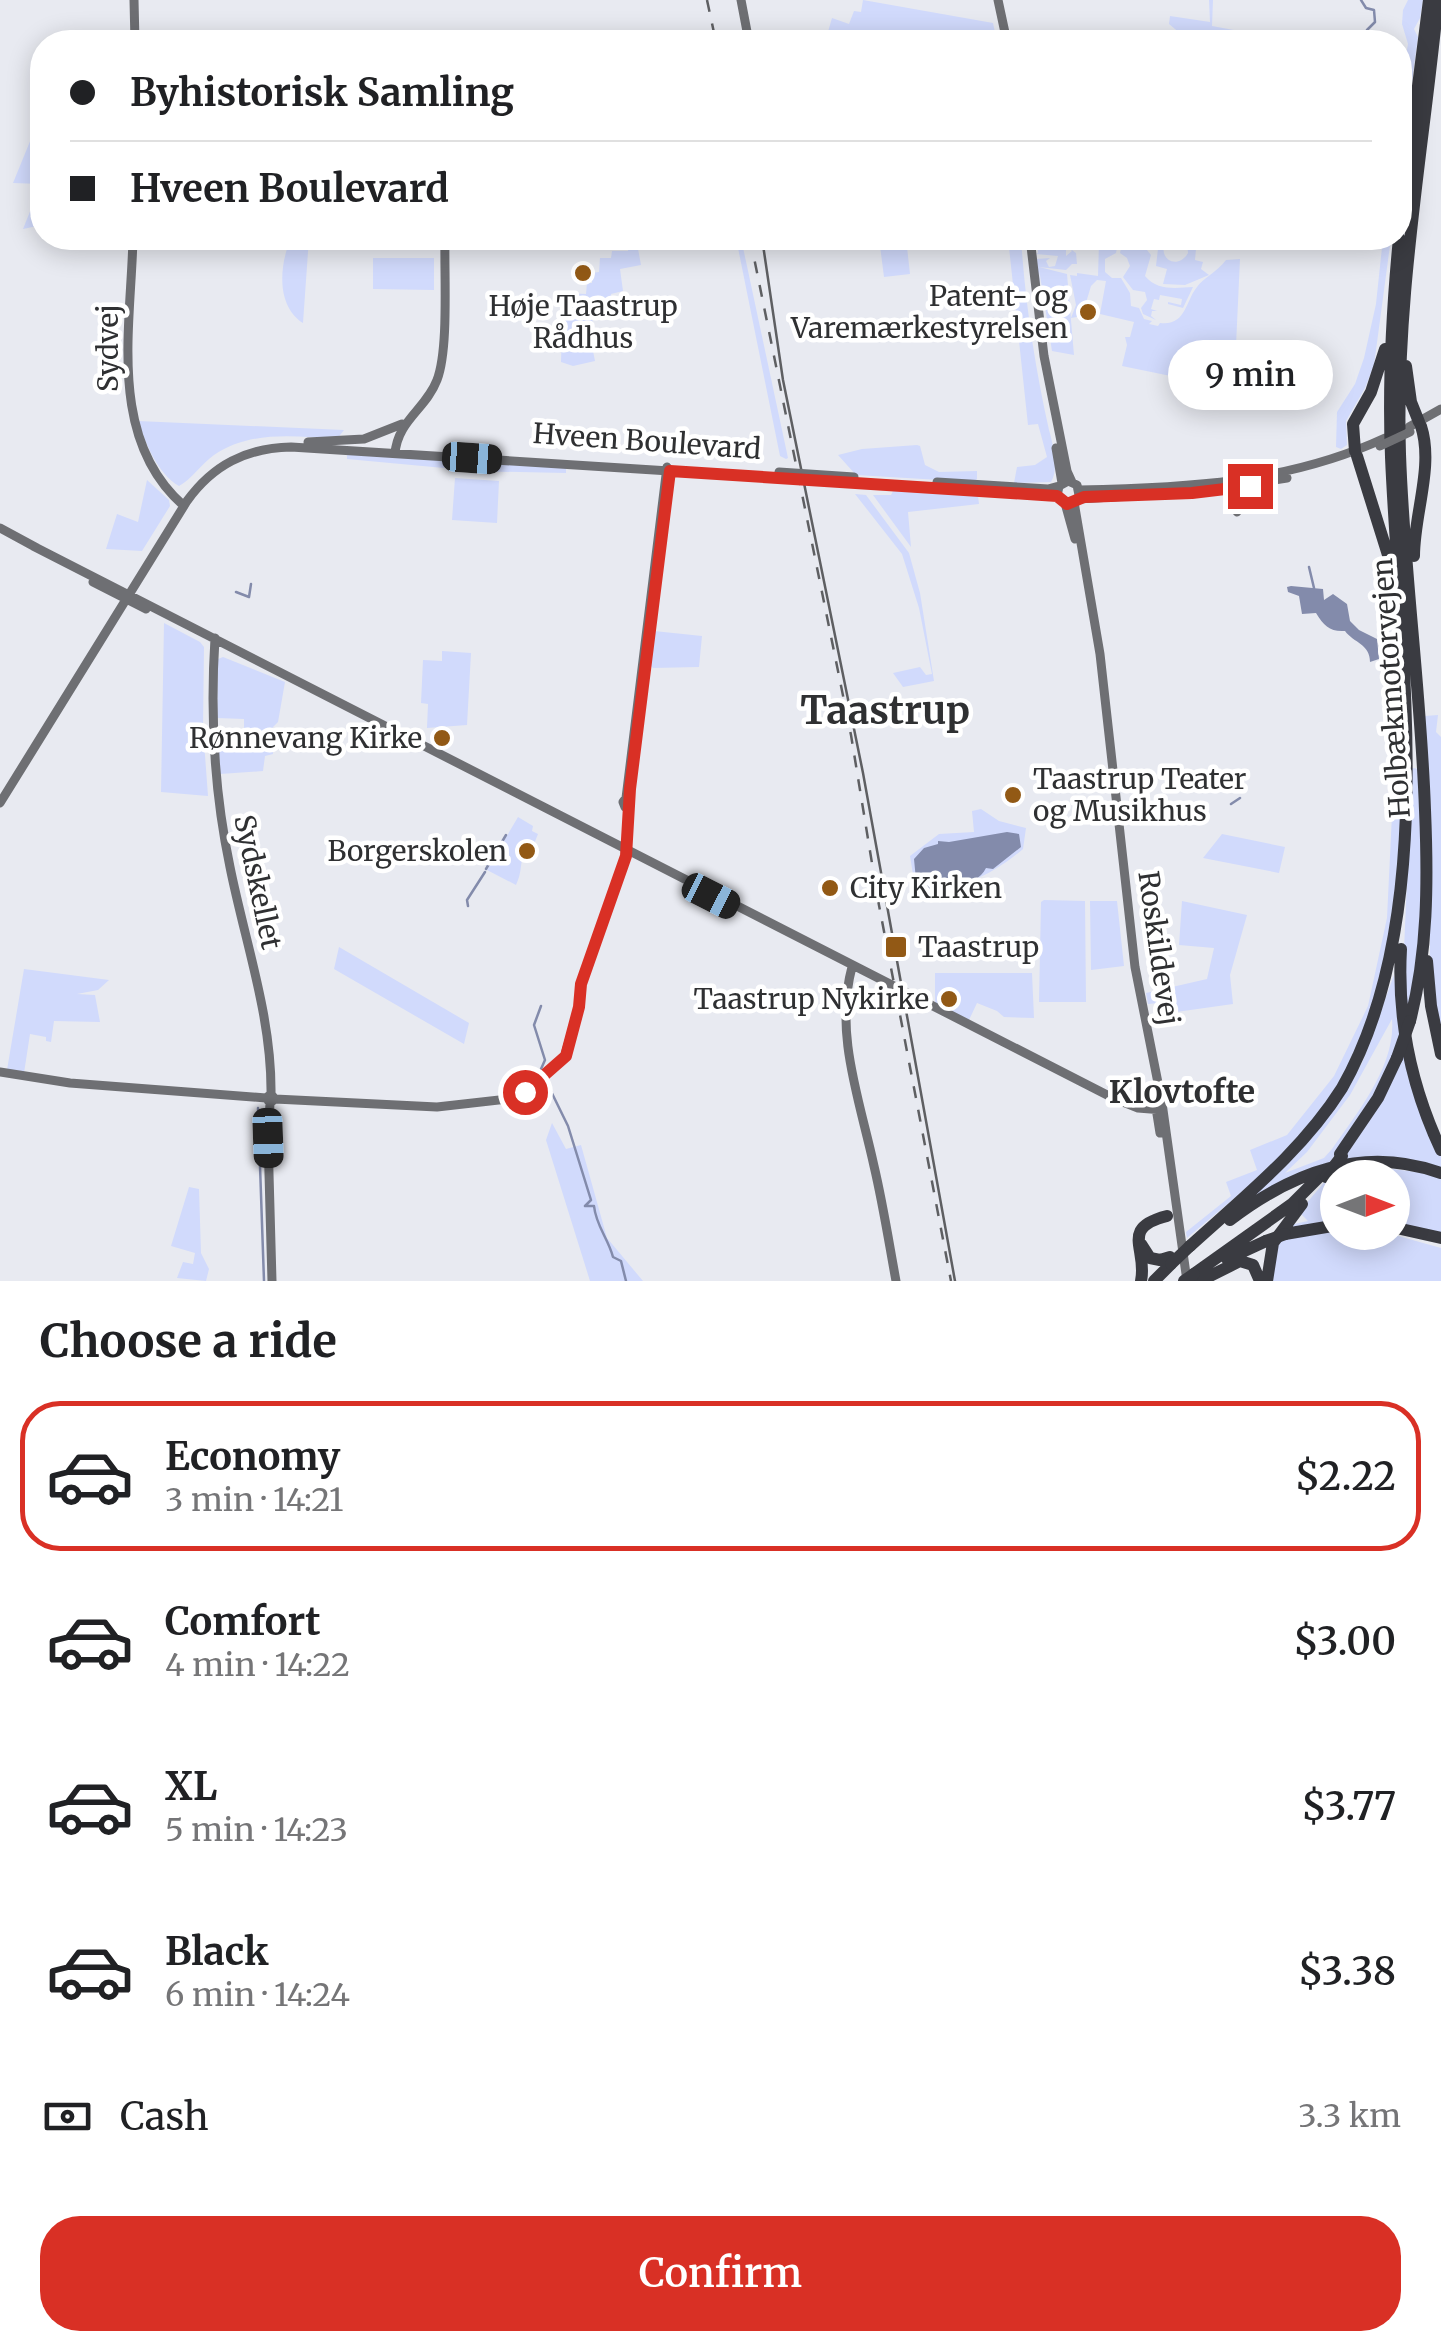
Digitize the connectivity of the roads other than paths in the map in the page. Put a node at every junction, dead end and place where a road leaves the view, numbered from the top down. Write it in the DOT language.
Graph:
graph roads {
  1 [pos="134,0"];
  2 [pos="741,0"];
  3 [pos="996,0"];
  4 [pos="1428,0"];
  5 [pos="1438,0"];
  6 [pos="135,30"];
  7 [pos="747,30"];
  8 [pos="1002,30"];
  9 [pos="1412,130"];
  10 [pos="1412,211"];
  11 [pos="134,250"];
  12 [pos="444,250"];
  13 [pos="1029,250"];
  14 [pos="1030,250"];
  15 [pos="1398,250"];
  16 [pos="1407,250"];
  17 [pos="1406,260"];
  18 [pos="1393,302"];
  19 [pos="1441,412"];
  20 [pos="404,423"];
  21 [pos="1415,427"];
  22 [pos="1060,441"];
  23 [pos="308,442"];
  24 [pos="395,451"];
  25 [pos="1356,453"];
  26 [pos="1058,460"];
  27 [pos="669,468"];
  28 [pos="1250,486"];
  29 [pos="1026,490"];
  30 [pos="1108,490"];
  31 [pos="1068,493"];
  32 [pos="1118,496"];
  33 [pos="183,502"];
  34 [pos="1237,512"];
  35 [pos="0,528"];
  36 [pos="1074,536"];
  37 [pos="32,546"];
  38 [pos="1083,552"];
  39 [pos="125,595"];
  40 [pos="213,640"];
  41 [pos="1411,653"];
  42 [pos="0,793"];
  43 [pos="0,802"];
  44 [pos="625,849"];
  45 [pos="1405,887"];
  46 [pos="1426,923"];
  47 [pos="856,969"];
  48 [pos="847,1042"];
  49 [pos="1441,1054"];
  50 [pos="0,1072"];
  51 [pos="1113,1098"];
  52 [pos="271,1099"];
  53 [pos="1159,1112"];
  54 [pos="1441,1150"];
  55 [pos="1337,1160"];
  56 [pos="1441,1173"];
  57 [pos="1320,1180"];
  58 [pos="1320,1181"];
  59 [pos="1172,1217"];
  60 [pos="1320,1229"];
  61 [pos="1410,1231"];
  62 [pos="1441,1238"];
  63 [pos="1180,1253"];
  64 [pos="1189,1279"];
  65 [pos="272,1281"];
  66 [pos="896,1281"];
  67 [pos="1141,1281"];
  68 [pos="1154,1281"];
  69 [pos="1264,1281"];
  1 -- 6 [label="street"];
  2 -- 7 [label="street"];
  3 -- 8 [label="street"];
  4 -- 9 [label="highway"];
  5 -- 10 [label="highway, Holbækmotorvejen"];
  11 -- 33 [label="street, Sydvej"];
  12 -- 20 [label="street"];
  13 -- 26 [label="street, Roskildevej"];
  14 -- 22 [label="street, Roskildevej"];
  15 -- 18 [label="highway, Holbækmotorvejen"];
  16 -- 17 [label="highway, Holbækmotorvejen"];
  17 -- 21 [label="highway"];
  17 -- 41 [label="highway, Holbækmotorvejen"];
  18 -- 25 [label="highway"];
  18 -- 41 [label="highway, Holbækmotorvejen"];
  19 -- 21 [label="street, Hveen Boulevard"];
  20 -- 23 [label="street"];
  20 -- 24 [label="street"];
  21 -- 25 [label="street, Hveen Boulevard, bridge"];
  21 -- 41 [label="highway"];
  22 -- 30 [label="street"];
  22 -- 31 [label="street, Roskildevej"];
  23 -- 24 [label="street, Hveen Boulevard"];
  23 -- 33 [label="street, Hveen Boulevard"];
  24 -- 27 [label="street, Hveen Boulevard"];
  24 -- 33 [label="street, Hveen Boulevard"];
  25 -- 28 [label="street, Hveen Boulevard"];
  25 -- 30 [label="street, Hveen Boulevard"];
  25 -- 41 [label="highway"];
  26 -- 29 [label="street"];
  26 -- 31 [label="street, Roskildevej"];
  27 -- 29 [label="street, Hveen Boulevard, bridge"];
  27 -- 44 [label="street"];
  28 -- 32 [label="street, Hveen Boulevard"];
  28 -- 34 [label="street"];
  29 -- 31 [label="street, Hveen Boulevard"];
  29 -- 36 [label="street"];
  30 -- 31 [label="street, Hveen Boulevard"];
  31 -- 32 [label="street, Hveen Boulevard"];
  31 -- 36 [label="street, Roskildevej"];
  31 -- 38 [label="street, Roskildevej"];
  32 -- 38 [label="street"];
  33 -- 39 [label="street, Hveen Boulevard"];
  35 -- 37 [label="street"];
  36 -- 53 [label="street, Roskildevej"];
  37 -- 39 [label="street"];
  37 -- 39 [label="street"];
  38 -- 53 [label="street, Roskildevej"];
  39 -- 40 [label="street"];
  39 -- 40 [label="street"];
  39 -- 42 [label="street"];
  39 -- 43 [label="street"];
  40 -- 44 [label="street"];
  40 -- 52 [label="street, Sydskellet"];
  41 -- 45 [label="highway, Holbækmotorvejen"];
  41 -- 46 [label="highway, Holbækmotorvejen"];
  44 -- 47 [label="street"];
  44 -- 52 [label="street"];
  45 -- 54 [label="highway"];
  45 -- 63 [label="highway, Holbækmotorvejen"];
  46 -- 49 [label="highway"];
  46 -- 55 [label="highway, Holbækmotorvejen, bridge"];
  47 -- 48 [label="street"];
  47 -- 48 [label="street"];
  47 -- 51 [label="street"];
  48 -- 66 [label="street"];
  50 -- 52 [label="street"];
  51 -- 53 [label="street"];
  51 -- 53 [label="street"];
  52 -- 65 [label="street, Sydskellet"];
  53 -- 59 [label="street, Roskildevej"];
  56 -- 63 [label="highway"];
  57 -- 64 [label="highway"];
  58 -- 69 [label="highway"];
  59 -- 63 [label="street, Roskildevej"];
  59 -- 63 [label="highway"];
  59 -- 64 [label="street, Roskildevej"];
  59 -- 67 [label="highway"];
  60 -- 64 [label="highway, bridge"];
  61 -- 62 [label="highway"];
  63 -- 64 [label="street, Roskildevej"];
  63 -- 68 [label="highway"];
  64 -- 69 [label="highway"];
}
